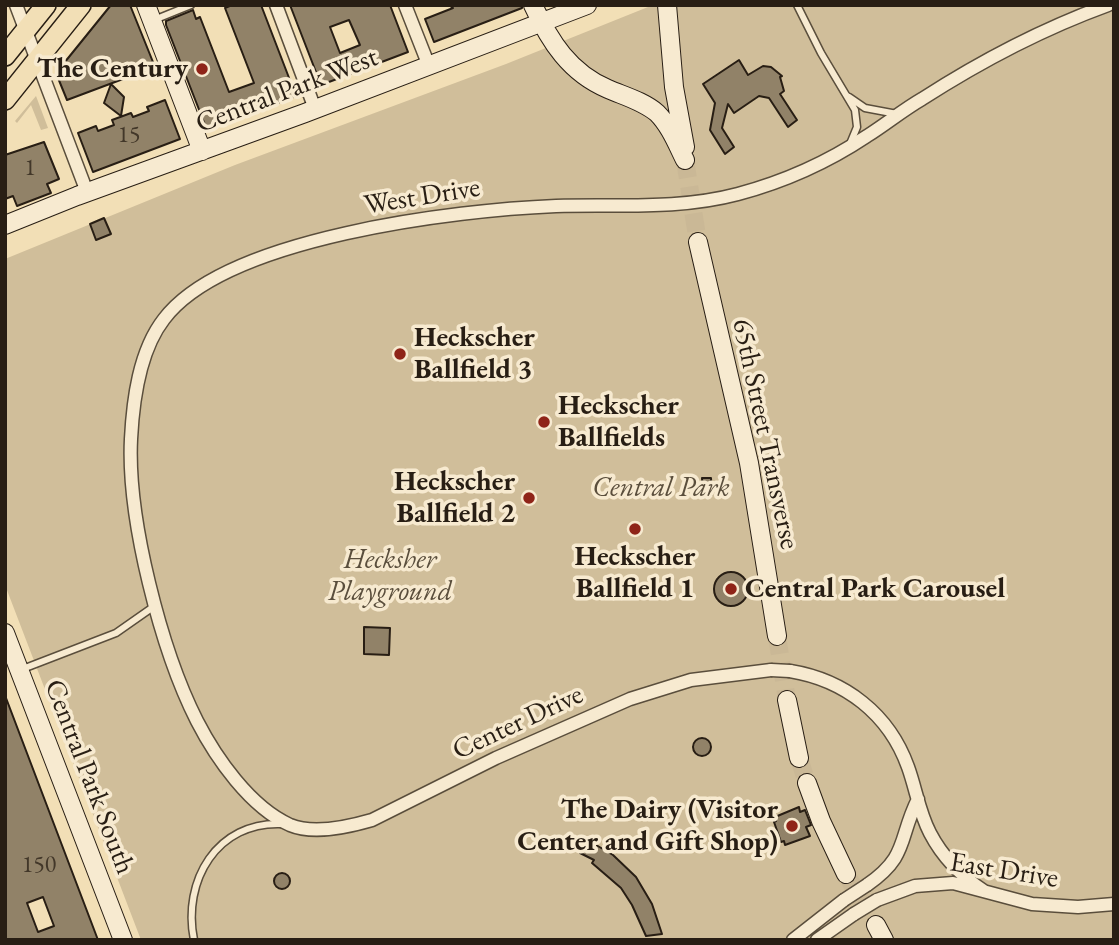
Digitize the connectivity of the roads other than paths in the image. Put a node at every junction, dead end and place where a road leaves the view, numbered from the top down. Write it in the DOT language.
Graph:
graph roads {
  1 [pos="16,5"];
  2 [pos="46,5"];
  3 [pos="81,5"];
  4 [pos="191,5"];
  5 [pos="276,5"];
  6 [pos="405,5"];
  7 [pos="533,5"];
  8 [pos="587,5"];
  9 [pos="667,5"];
  10 [pos="797,5"];
  11 [pos="1108,5"];
  12 [pos="149,13"];
  13 [pos="542,23"];
  14 [pos="25,30"];
  15 [pos="5,55"];
  16 [pos="37,61"];
  17 [pos="429,66"];
  18 [pos="848,96"];
  19 [pos="5,100"];
  20 [pos="316,109"];
  21 [pos="898,114"];
  22 [pos="849,147"];
  23 [pos="202,150"];
  24 [pos="88,192"];
  25 [pos="5,225"];
  26 [pos="698,242"];
  27 [pos="156,605"];
  28 [pos="5,633"];
  29 [pos="777,636"];
  30 [pos="12,673"];
  31 [pos="787,700"];
  32 [pos="799,758"];
  33 [pos="807,783"];
  34 [pos="918,799"];
  35 [pos="289,824"];
  36 [pos="846,874"];
  37 [pos="984,891"];
  38 [pos="1114,904"];
  39 [pos="123,940"];
  40 [pos="194,940"];
  41 [pos="793,940"];
  42 [pos="817,940"];
  1 -- 14 [label="street"];
  2 -- 14 [label="main road"];
  3 -- 16 [label="main road"];
  4 -- 12 [label="lane"];
  5 -- 20 [label="street"];
  6 -- 17 [label="street"];
  7 -- 13 [label="main road"];
  8 -- 13 [label="main road, Central Park West"];
  9 -- 13 [label="main road"];
  10 -- 18 [label="lane"];
  11 -- 21 [label="street, West Drive"];
  12 -- 23 [label="main road"];
  13 -- 17 [label="main road, Central Park West"];
  14 -- 15 [label="main road"];
  14 -- 16 [label="street"];
  16 -- 19 [label="main road"];
  16 -- 24 [label="street"];
  17 -- 20 [label="main road, Central Park West"];
  18 -- 21 [label="lane"];
  18 -- 22 [label="lane"];
  20 -- 23 [label="main road, Central Park West"];
  21 -- 22 [label="street, West Drive"];
  22 -- 27 [label="street, West Drive"];
  23 -- 24 [label="main road, Central Park West"];
  24 -- 25 [label="main road, Central Park West"];
  26 -- 29 [label="main road, 65th Street Transverse"];
  27 -- 30 [label="lane"];
  27 -- 35 [label="street, Center Drive"];
  28 -- 30 [label="main road, Central Park South"];
  30 -- 39 [label="main road, Central Park South"];
  31 -- 32 [label="main road"];
  33 -- 36 [label="main road"];
  34 -- 35 [label="street, Center Drive, bridge"];
  34 -- 37 [label="street"];
  34 -- 41 [label="street, bridge"];
  35 -- 40 [label="lane, Center Drive"];
  37 -- 38 [label="street, East Drive"];
  37 -- 42 [label="street, East Drive, bridge"];
}
